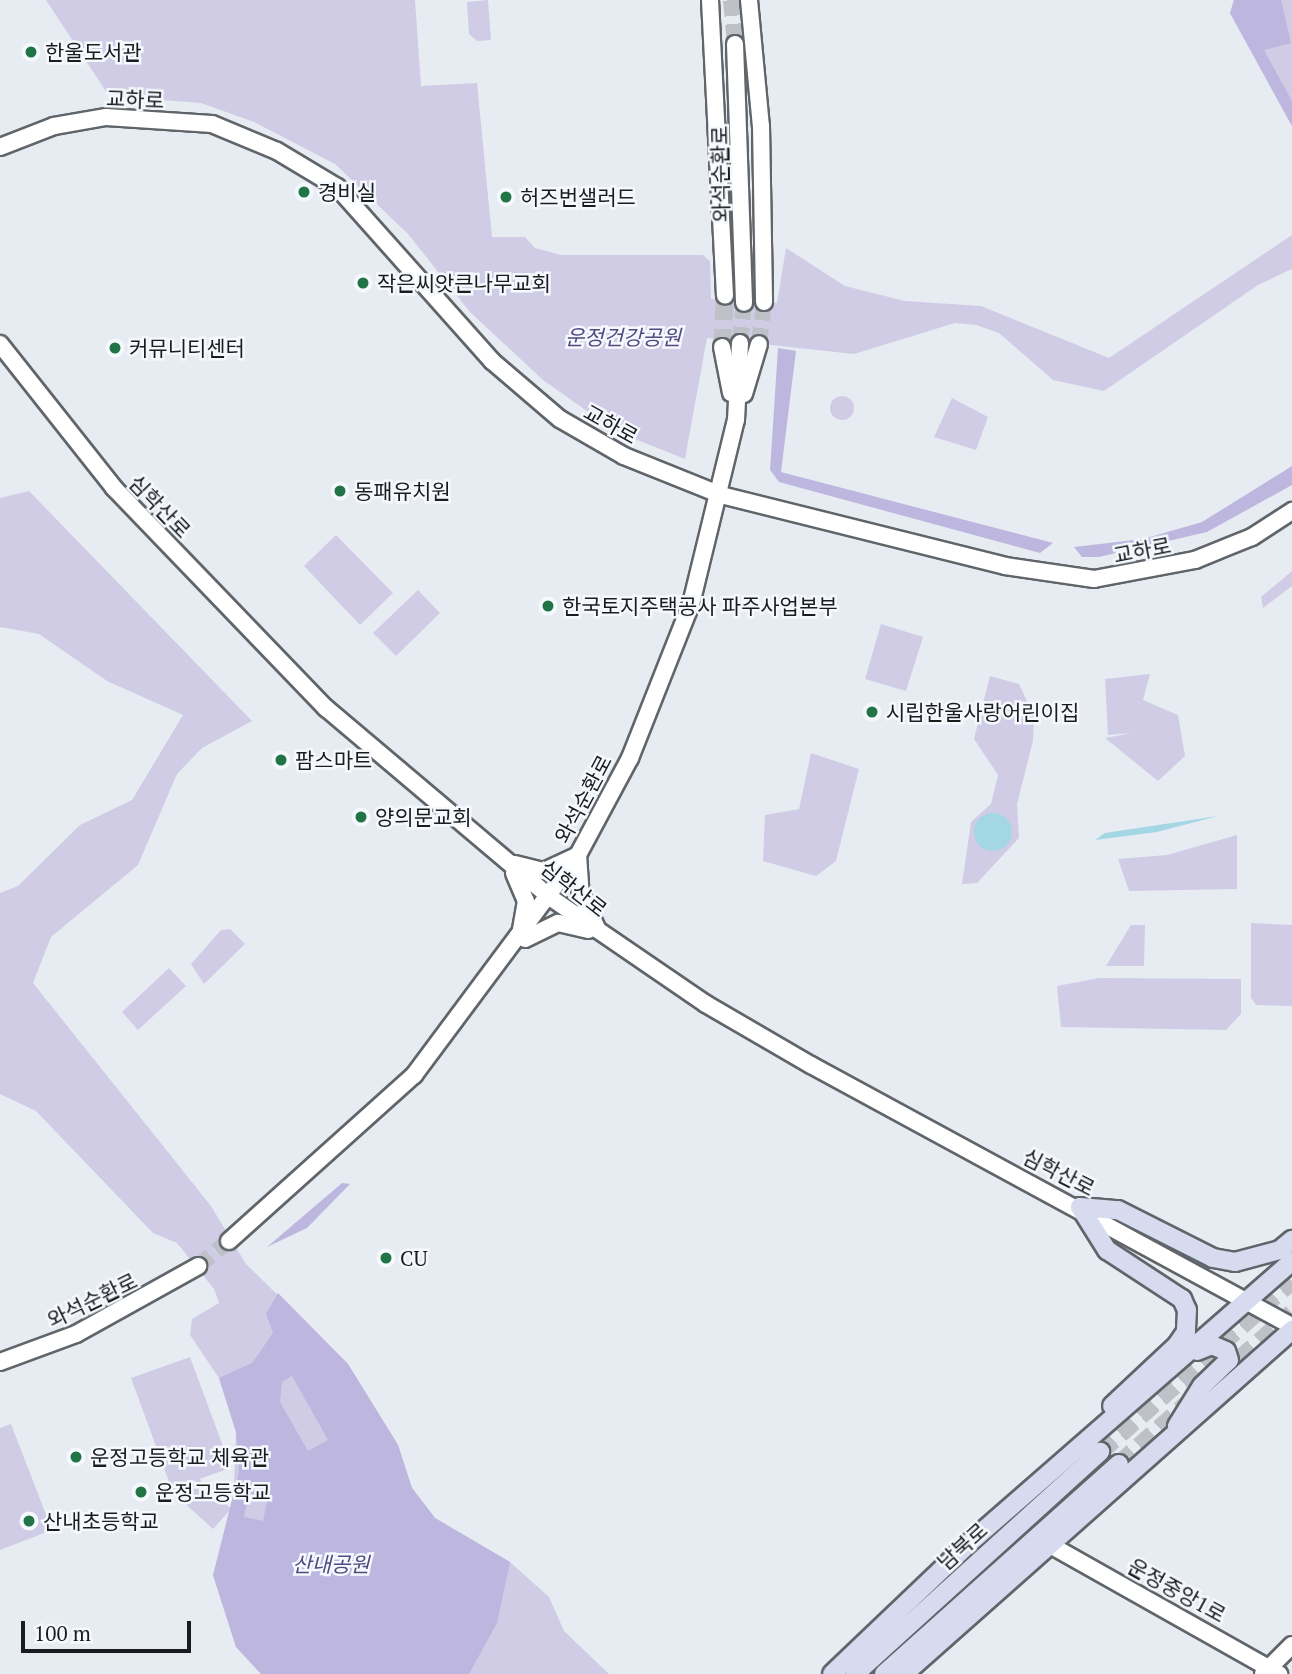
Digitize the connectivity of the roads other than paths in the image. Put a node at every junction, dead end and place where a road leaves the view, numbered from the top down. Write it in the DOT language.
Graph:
graph roads {
  1 [pos="710,0"];
  2 [pos="749,0"];
  3 [pos="735,44"];
  4 [pos="0,147"];
  5 [pos="724,296"];
  6 [pos="764,302"];
  7 [pos="744,303"];
  8 [pos="740,342"];
  9 [pos="0,344"];
  10 [pos="759,344"];
  11 [pos="722,347"];
  12 [pos="736,420"];
  13 [pos="721,495"];
  14 [pos="1292,511"];
  15 [pos="578,855"];
  16 [pos="504,859"];
  17 [pos="551,898"];
  18 [pos="600,935"];
  19 [pos="517,944"];
  20 [pos="1080,1207"];
  21 [pos="1292,1240"];
  22 [pos="229,1241"];
  23 [pos="1292,1261"];
  24 [pos="198,1266"];
  25 [pos="1249,1302"];
  26 [pos="1292,1328"];
  27 [pos="1189,1354"];
  28 [pos="0,1362"];
  29 [pos="1100,1452"];
  30 [pos="1154,1457"];
  31 [pos="1119,1464"];
  32 [pos="1020,1502"];
  33 [pos="1052,1546"];
  34 [pos="1292,1645"];
  35 [pos="1270,1672"];
  36 [pos="831,1674"];
  37 [pos="855,1674"];
  38 [pos="884,1674"];
  39 [pos="904,1674"];
  1 -- 5 [label="street"];
  2 -- 6 [label="street"];
  3 -- 7 [label="street, 와석순환로"];
  4 -- 13 [label="street, 교하로"];
  8 -- 12 [label="street, 와석순환로"];
  9 -- 16 [label="street, 심학산로"];
  10 -- 12 [label="street"];
  11 -- 12 [label="street"];
  12 -- 13 [label="street, 와석순환로"];
  13 -- 14 [label="street, 교하로"];
  13 -- 15 [label="street, 와석순환로"];
  15 -- 16 [label="street"];
  15 -- 17 [label="street, 와석순환로"];
  15 -- 18 [label="street"];
  16 -- 17 [label="street, 심학산로"];
  16 -- 19 [label="street"];
  17 -- 18 [label="street, 심학산로"];
  17 -- 19 [label="street, 와석순환로"];
  18 -- 19 [label="street"];
  18 -- 20 [label="street, 심학산로"];
  19 -- 22 [label="street, 와석순환로"];
  20 -- 21 [label="main road"];
  20 -- 25 [label="street, 심학산로"];
  20 -- 32 [label="main road"];
  23 -- 25 [label="main road"];
  24 -- 28 [label="street, 와석순환로"];
  25 -- 26 [label="street, 심학산로"];
  25 -- 27 [label="main road"];
  26 -- 30 [label="main road"];
  27 -- 30 [label="main road"];
  27 -- 32 [label="main road"];
  29 -- 37 [label="main road, 남북로"];
  30 -- 33 [label="main road"];
  31 -- 38 [label="main road, 남북로"];
  32 -- 36 [label="main road"];
  33 -- 35 [label="street, 운정중앙1로"];
  33 -- 39 [label="main road"];
  34 -- 35 [label="street"];
}
